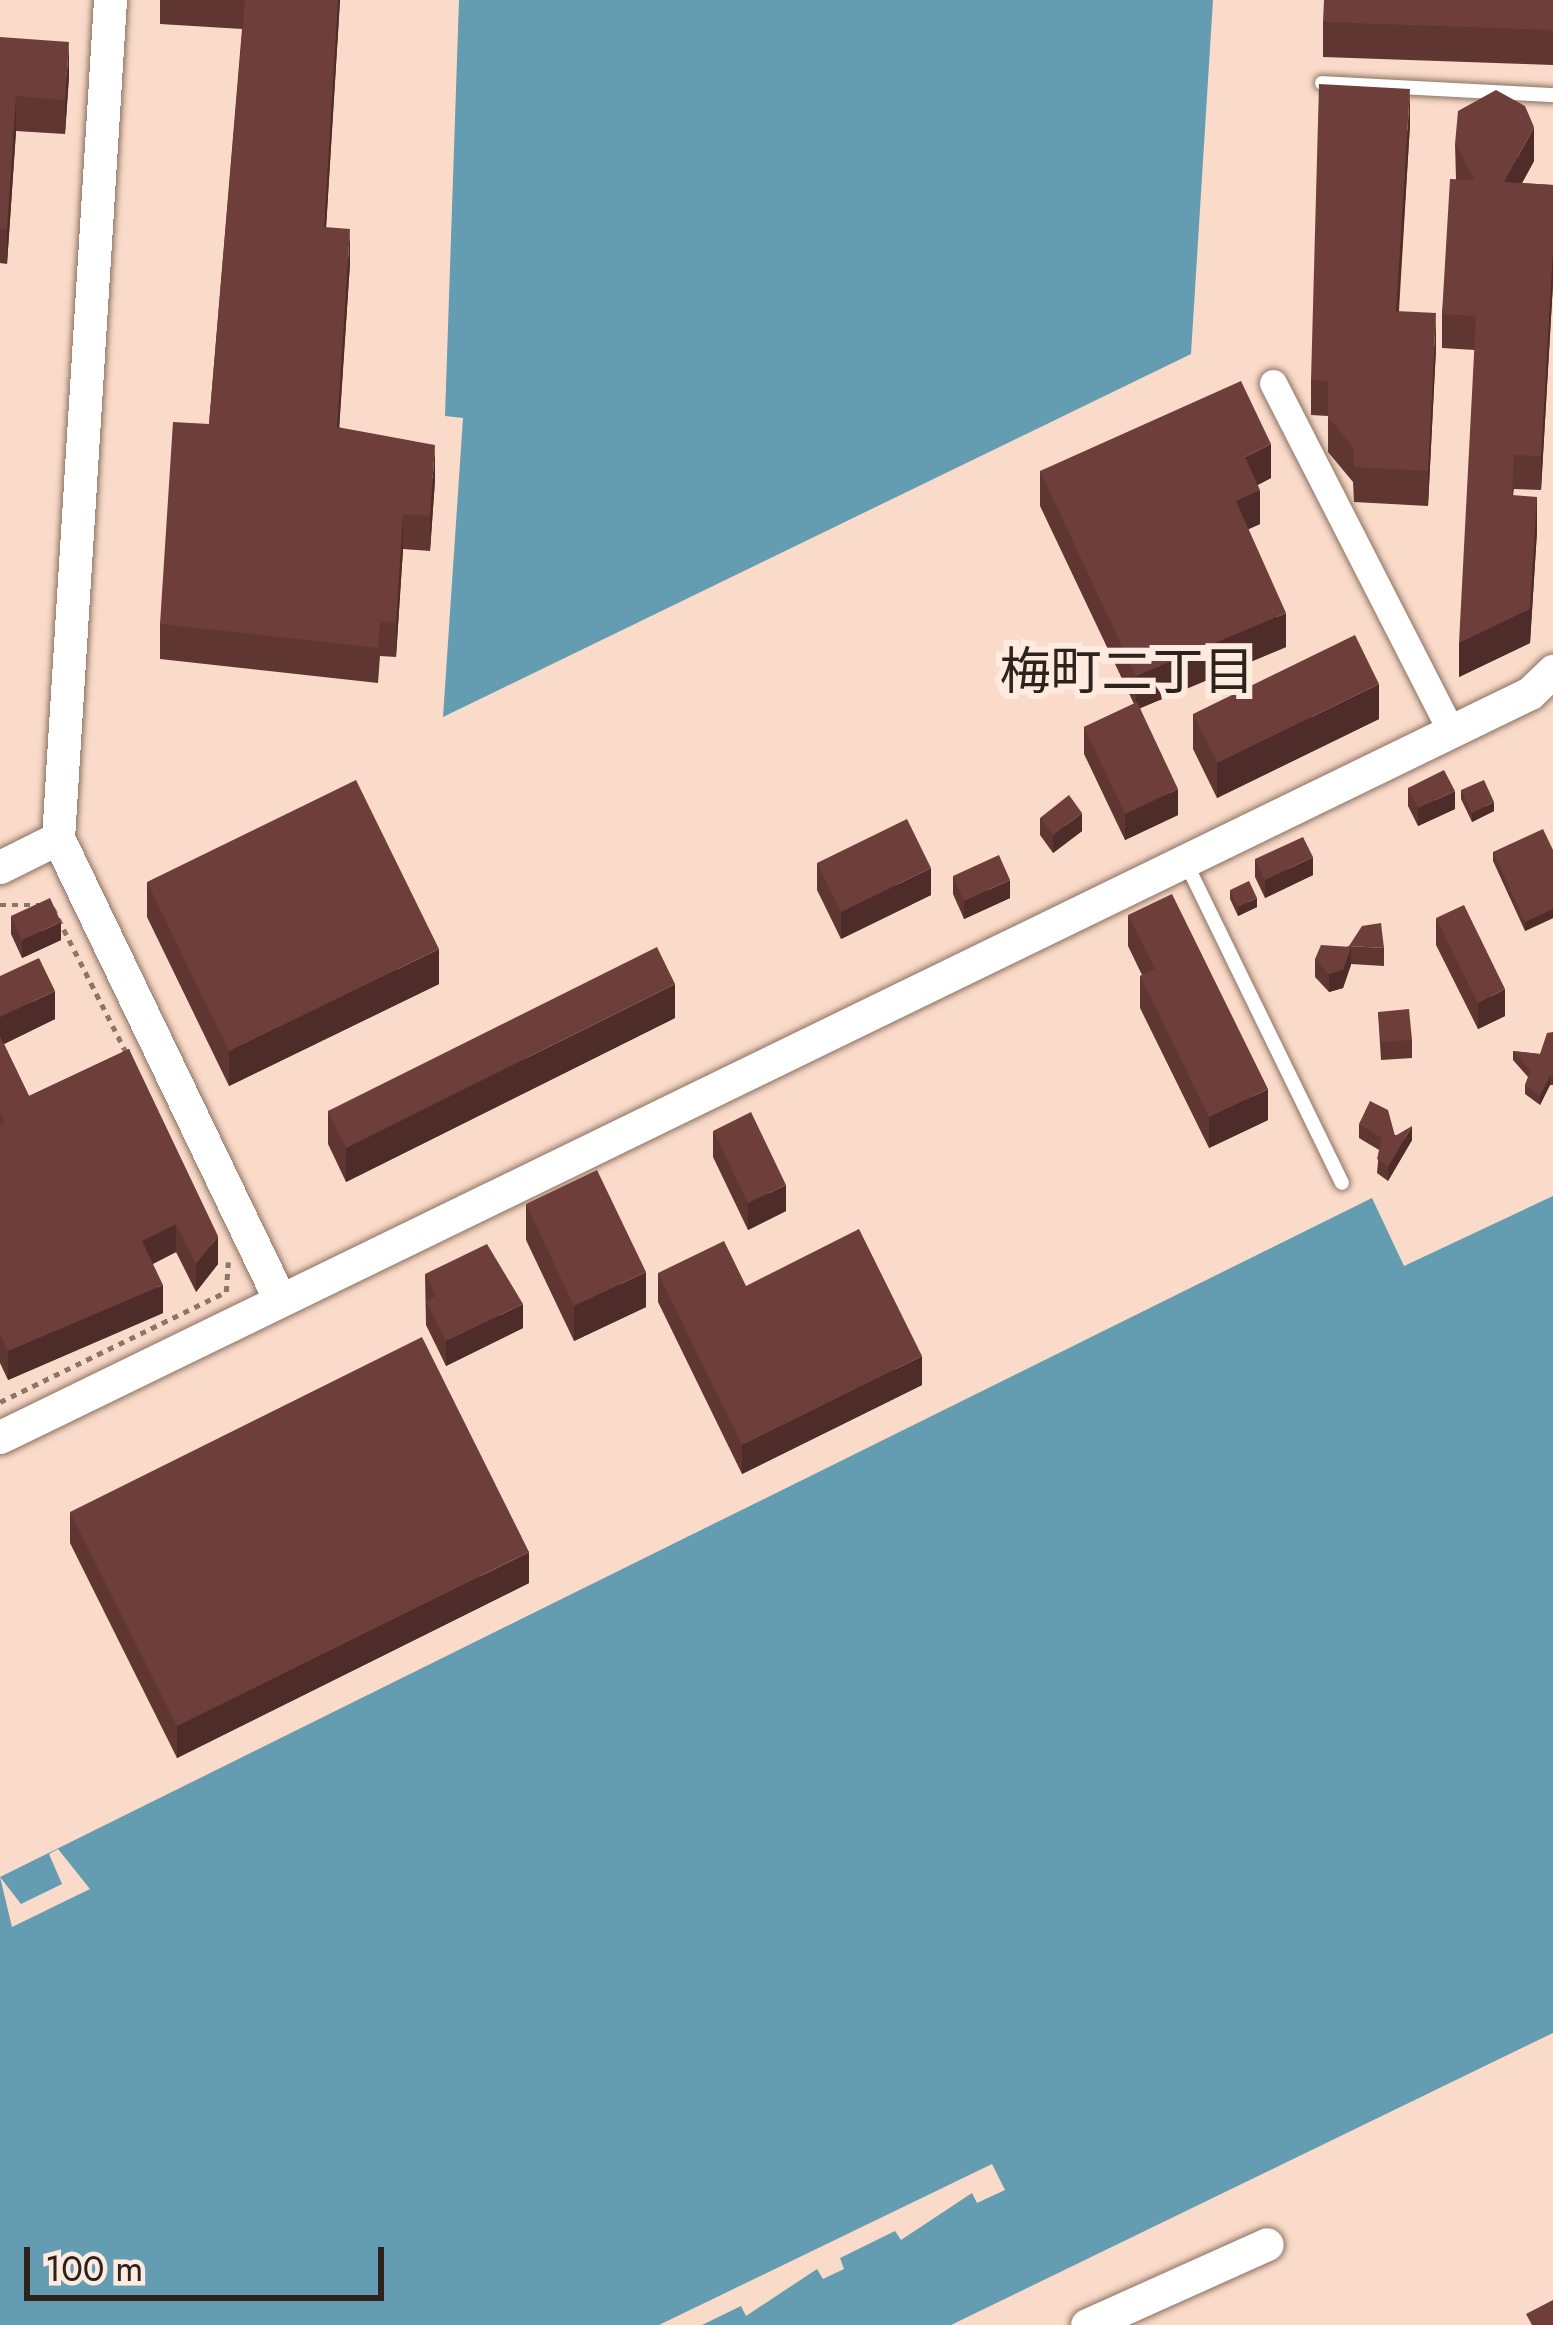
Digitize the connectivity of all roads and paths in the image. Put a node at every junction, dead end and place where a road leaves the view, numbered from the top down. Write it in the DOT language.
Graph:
graph roads {
  1 [pos="110,0"];
  2 [pos="1322,83"];
  3 [pos="1553,94"];
  4 [pos="1273,383"];
  5 [pos="1553,672"];
  6 [pos="1451,731"];
  7 [pos="58,838"];
  8 [pos="1184,861"];
  9 [pos="0,867"];
  10 [pos="0,905"];
  11 [pos="128,1056"];
  12 [pos="1342,1183"];
  13 [pos="220,1245"];
  14 [pos="280,1300"];
  15 [pos="0,1402"];
  16 [pos="0,1437"];
  17 [pos="1267,2244"];
  18 [pos="1087,2325"];
  1 -- 7 [label="street"];
  2 -- 3 [label="lane"];
  4 -- 6 [label="street"];
  5 -- 6 [label="street"];
  6 -- 8 [label="street"];
  7 -- 9 [label="street"];
  7 -- 14 [label="street"];
  8 -- 12 [label="lane"];
  8 -- 14 [label="street"];
  10 -- 11 [label="path"];
  13 -- 15 [label="path"];
  14 -- 16 [label="street"];
  17 -- 18 [label="street"];
}
